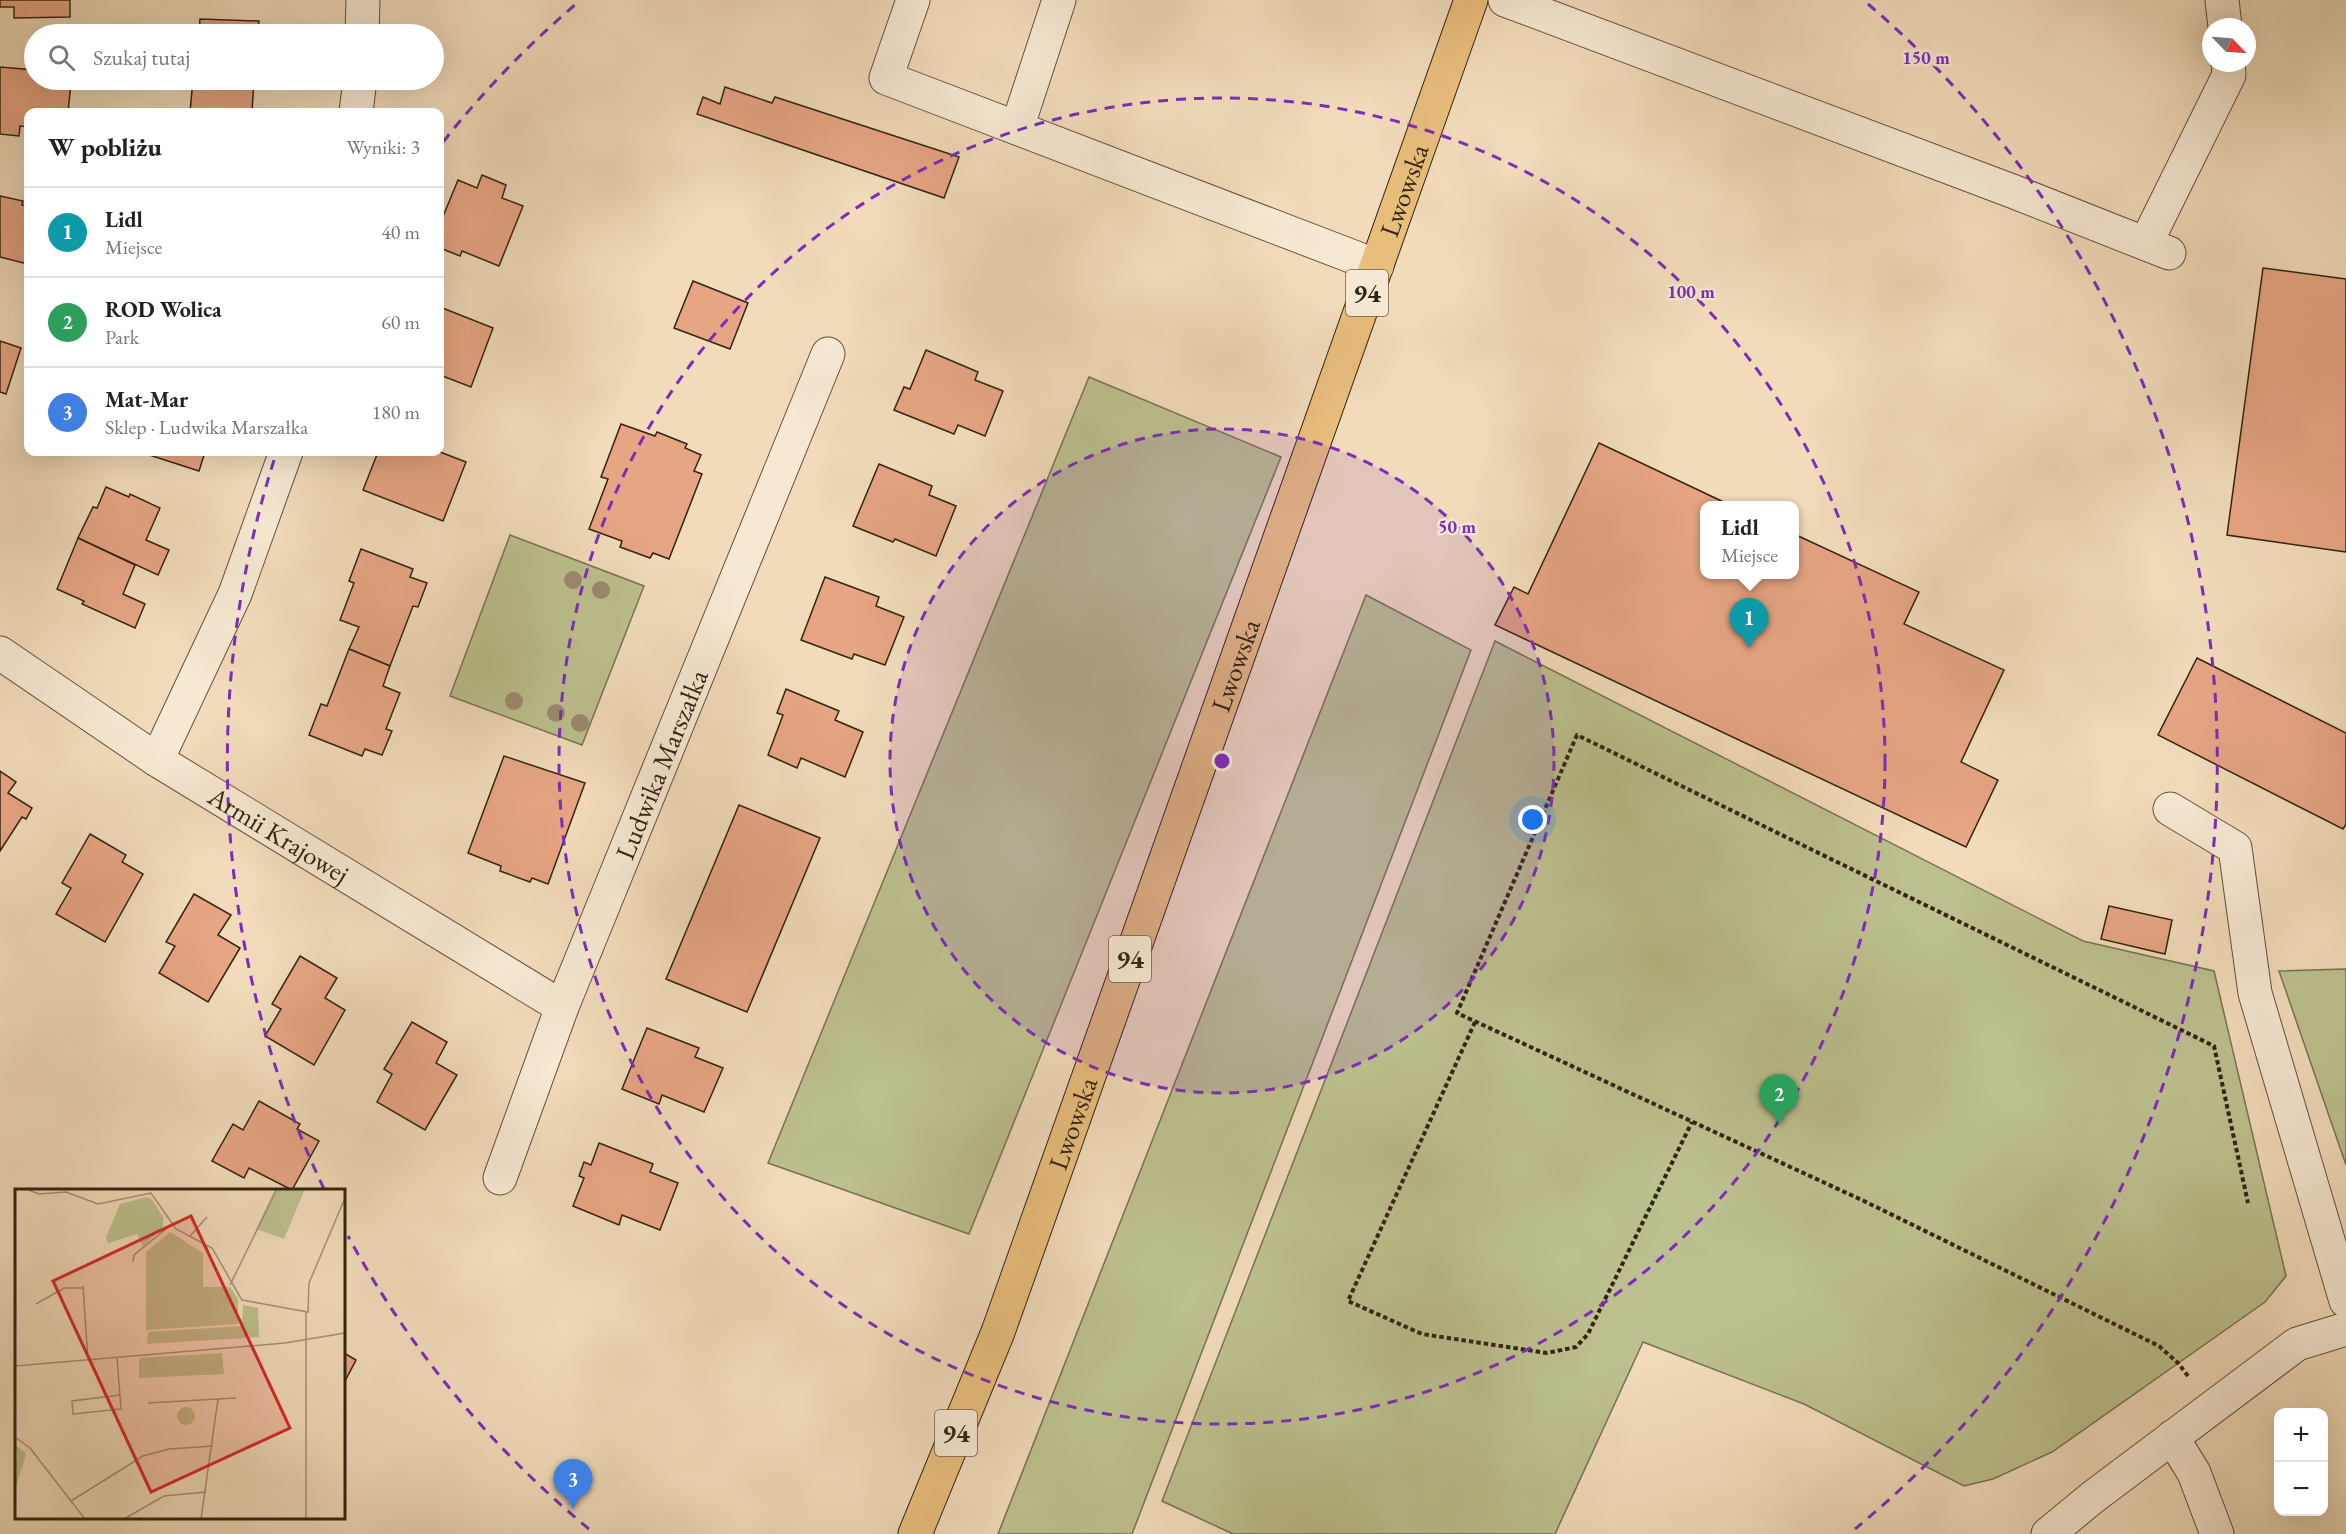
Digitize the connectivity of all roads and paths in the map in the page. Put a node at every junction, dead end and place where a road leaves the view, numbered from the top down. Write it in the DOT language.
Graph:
graph roads {
  1 [pos="363,0"];
  2 [pos="913,0"];
  3 [pos="1059,0"];
  4 [pos="1471,0"];
  5 [pos="1505,0"];
  6 [pos="2222,0"];
  7 [pos="2224,18"];
  8 [pos="362,24"];
  9 [pos="2229,72"];
  10 [pos="359,90"];
  11 [pos="356,108"];
  12 [pos="1017,128"];
  13 [pos="1377,266"];
  14 [pos="828,354"];
  15 [pos="285,456"];
  16 [pos="0,653"];
  17 [pos="157,760"];
  18 [pos="2170,809"];
  19 [pos="562,1007"];
  20 [pos="1475,1022"];
  21 [pos="1692,1122"];
  22 [pos="500,1178"];
  23 [pos="2248,1203"];
  24 [pos="2346,1301"];
  25 [pos="2346,1329"];
  26 [pos="998,1332"];
  27 [pos="2211,1408"];
  28 [pos="2172,1437"];
  29 [pos="915,1534"];
  30 [pos="939,1534"];
  31 [pos="2048,1534"];
  32 [pos="2217,1534"];
  1 -- 8 [label="street"];
  2 -- 12 [label="street"];
  3 -- 12 [label="street"];
  4 -- 13 [label="main road, Lwowska / 94"];
  5 -- 9 [label="street"];
  6 -- 7 [label="street"];
  10 -- 11 [label="street"];
  12 -- 13 [label="street"];
  13 -- 26 [label="main road, Lwowska / 94"];
  14 -- 19 [label="street, Ludwika Marszałka"];
  15 -- 17 [label="street"];
  16 -- 17 [label="street, Armii Krajowej"];
  17 -- 19 [label="street, Armii Krajowej"];
  18 -- 24 [label="street"];
  19 -- 22 [label="street, Ludwika Marszałka"];
  20 -- 21 [label="path"];
  20 -- 21 [label="path"];
  20 -- 23 [label="path"];
  21 -- 27 [label="path"];
  25 -- 27 [label="street"];
  26 -- 29 [label="main road, Lwowska / 94"];
  26 -- 30 [label="main road, Lwowska / 94"];
  27 -- 28 [label="street"];
  28 -- 31 [label="street"];
  28 -- 32 [label="street"];
}
